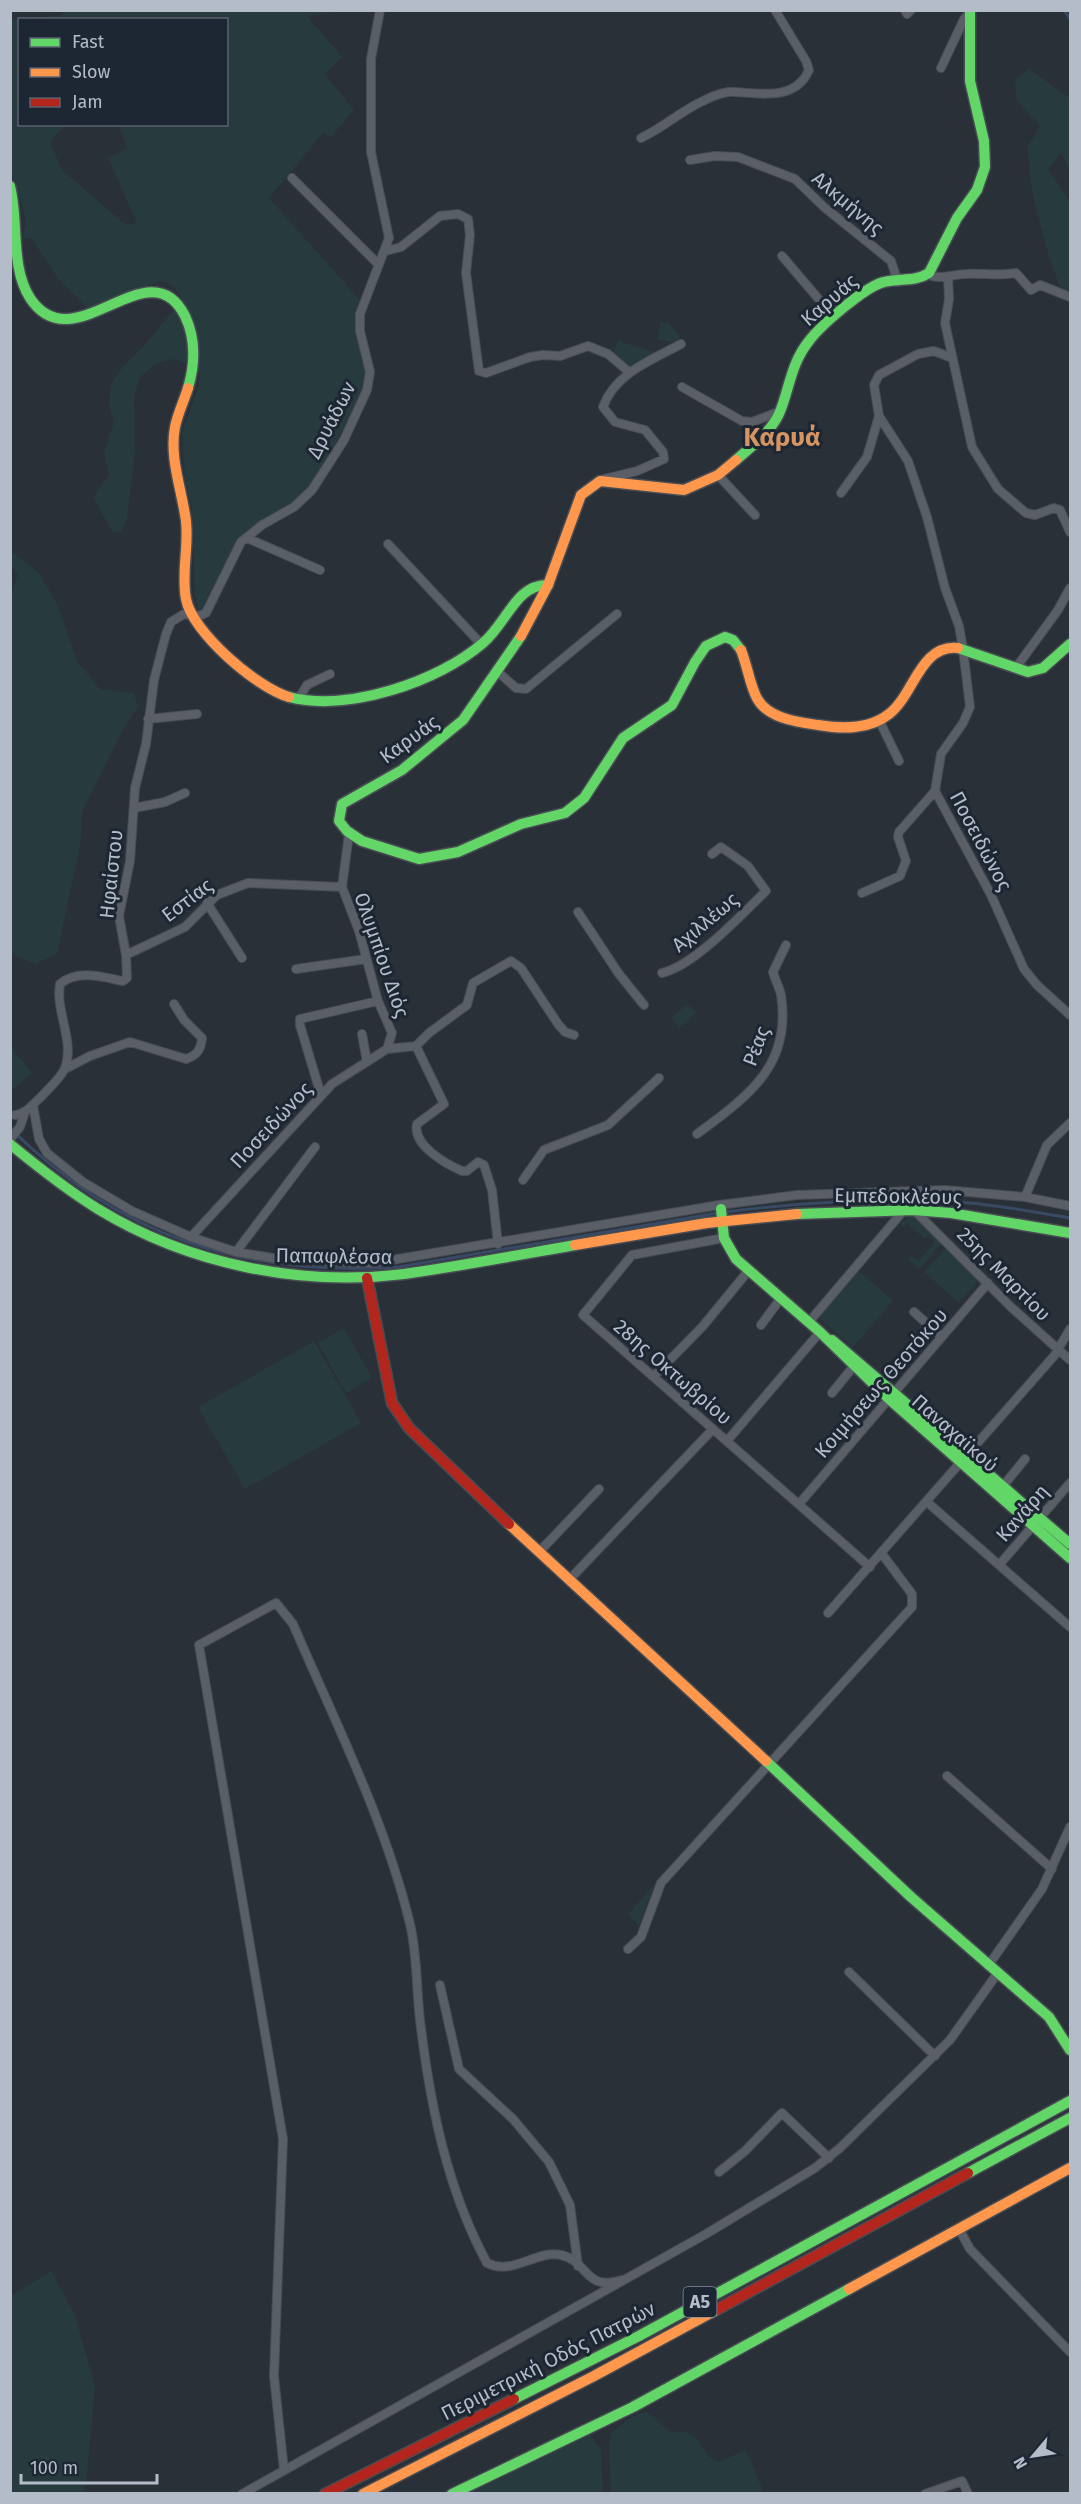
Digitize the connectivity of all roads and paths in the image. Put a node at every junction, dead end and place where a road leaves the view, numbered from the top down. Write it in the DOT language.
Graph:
graph roads {
  1 [pos="380,10"];
  2 [pos="776,10"];
  3 [pos="905,10"];
  4 [pos="911,10"];
  5 [pos="970,12"];
  6 [pos="940,68"];
  7 [pos="641,138"];
  8 [pos="690,160"];
  9 [pos="292,178"];
  10 [pos="10,186"];
  11 [pos="14,210"];
  12 [pos="386,251"];
  13 [pos="782,255"];
  14 [pos="378,264"];
  15 [pos="927,274"];
  16 [pos="948,276"];
  17 [pos="898,282"];
  18 [pos="1071,297"];
  19 [pos="834,317"];
  20 [pos="681,344"];
  21 [pos="952,358"];
  22 [pos="629,372"];
  23 [pos="682,387"];
  24 [pos="781,411"];
  25 [pos="879,416"];
  26 [pos="718,474"];
  27 [pos="600,481"];
  28 [pos="841,494"];
  29 [pos="755,515"];
  30 [pos="1071,532"];
  31 [pos="247,538"];
  32 [pos="388,544"];
  33 [pos="320,570"];
  34 [pos="548,585"];
  35 [pos="1071,588"];
  36 [pos="617,614"];
  37 [pos="193,615"];
  38 [pos="1071,644"];
  39 [pos="482,645"];
  40 [pos="963,649"];
  41 [pos="1015,669"];
  42 [pos="498,672"];
  43 [pos="330,674"];
  44 [pos="299,698"];
  45 [pos="197,714"];
  46 [pos="148,718"];
  47 [pos="879,720"];
  48 [pos="899,761"];
  49 [pos="935,790"];
  50 [pos="185,793"];
  51 [pos="134,808"];
  52 [pos="350,834"];
  53 [pos="712,854"];
  54 [pos="342,887"];
  55 [pos="862,893"];
  56 [pos="207,903"];
  57 [pos="578,912"];
  58 [pos="786,945"];
  59 [pos="126,955"];
  60 [pos="242,958"];
  61 [pos="366,959"];
  62 [pos="296,969"];
  63 [pos="662,973"];
  64 [pos="378,1001"];
  65 [pos="174,1004"];
  66 [pos="644,1005"];
  67 [pos="1071,1015"];
  68 [pos="362,1034"];
  69 [pos="574,1035"];
  70 [pos="416,1046"];
  71 [pos="387,1049"];
  72 [pos="367,1062"];
  73 [pos="65,1069"];
  74 [pos="659,1078"];
  75 [pos="321,1095"];
  76 [pos="33,1105"];
  77 [pos="25,1112"];
  78 [pos="15,1115"];
  79 [pos="1071,1124"];
  80 [pos="697,1134"];
  81 [pos="11,1140"];
  82 [pos="315,1147"];
  83 [pos="523,1180"];
  84 [pos="1025,1197"];
  85 [pos="1071,1206"];
  86 [pos="721,1209"];
  87 [pos="909,1210"];
  88 [pos="723,1221"];
  89 [pos="1071,1233"];
  90 [pos="191,1237"];
  91 [pos="724,1238"];
  92 [pos="498,1244"];
  93 [pos="236,1252"];
  94 [pos="749,1270"];
  95 [pos="367,1278"];
  96 [pos="988,1283"];
  97 [pos="781,1298"];
  98 [pos="914,1312"];
  99 [pos="808,1322"];
  100 [pos="761,1325"];
  101 [pos="1071,1329"];
  102 [pos="820,1332"];
  103 [pos="942,1336"];
  104 [pos="1059,1350"];
  105 [pos="1071,1360"];
  106 [pos="853,1367"];
  107 [pos="654,1376"];
  108 [pos="832,1393"];
  109 [pos="892,1396"];
  110 [pos="713,1429"];
  111 [pos="727,1441"];
  112 [pos="964,1459"];
  113 [pos="1025,1459"];
  114 [pos="1071,1483"];
  115 [pos="1003,1486"];
  116 [pos="599,1489"];
  117 [pos="927,1502"];
  118 [pos="799,1504"];
  119 [pos="1036,1522"];
  120 [pos="1071,1545"];
  121 [pos="539,1552"];
  122 [pos="882,1554"];
  123 [pos="1071,1558"];
  124 [pos="999,1565"];
  125 [pos="870,1567"];
  126 [pos="569,1580"];
  127 [pos="828,1613"];
  128 [pos="1070,1628"];
  129 [pos="769,1764"];
  130 [pos="946,1776"];
  131 [pos="1071,1827"];
  132 [pos="1067,1845"];
  133 [pos="1052,1869"];
  134 [pos="628,1949"];
  135 [pos="988,1966"];
  136 [pos="849,1972"];
  137 [pos="997,1974"];
  138 [pos="440,1985"];
  139 [pos="1068,2040"];
  140 [pos="935,2056"];
  141 [pos="1071,2101"];
  142 [pos="1071,2118"];
  143 [pos="829,2158"];
  144 [pos="1071,2168"];
  145 [pos="719,2172"];
  146 [pos="958,2229"];
  147 [pos="578,2266"];
  148 [pos="622,2280"];
  149 [pos="1071,2352"];
  150 [pos="284,2470"];
  151 [pos="242,2493"];
  152 [pos="325,2493"];
  153 [pos="363,2493"];
  154 [pos="452,2493"];
  155 [pos="925,2493"];
  156 [pos="968,2493"];
  1 -- 12 [label="street"];
  2 -- 7 [label="street"];
  3 -- 4 [label="street"];
  5 -- 6 [label="street"];
  5 -- 15 [label="main road"];
  8 -- 17 [label="street, Αλκμήνης"];
  9 -- 14 [label="street"];
  10 -- 11 [label="main road"];
  11 -- 37 [label="main road"];
  12 -- 14 [label="street, Δρυάδων"];
  12 -- 22 [label="street"];
  13 -- 19 [label="street"];
  14 -- 31 [label="street, Δρυάδων"];
  15 -- 16 [label="street"];
  15 -- 17 [label="main road, Καρυάς"];
  16 -- 18 [label="street"];
  16 -- 21 [label="street"];
  17 -- 19 [label="main road, Καρυάς"];
  19 -- 24 [label="main road, Καρυάς"];
  20 -- 22 [label="street"];
  21 -- 25 [label="street"];
  21 -- 30 [label="street"];
  22 -- 27 [label="street"];
  23 -- 24 [label="street"];
  24 -- 26 [label="main road, Καρυάς"];
  25 -- 28 [label="street"];
  25 -- 40 [label="street, Ποσειδώνος"];
  26 -- 27 [label="main road, Καρυάς"];
  26 -- 29 [label="street"];
  27 -- 34 [label="main road, Καρυάς"];
  31 -- 33 [label="street"];
  31 -- 37 [label="street, Δρυάδων"];
  32 -- 39 [label="street"];
  34 -- 39 [label="main road"];
  34 -- 42 [label="main road, Καρυάς"];
  35 -- 41 [label="street"];
  36 -- 42 [label="street"];
  37 -- 44 [label="main road"];
  37 -- 46 [label="street, Ηφαίστου"];
  38 -- 41 [label="main road"];
  39 -- 44 [label="main road"];
  40 -- 41 [label="main road"];
  40 -- 47 [label="main road"];
  40 -- 49 [label="street, Ποσειδώνος"];
  42 -- 52 [label="main road, Καρυάς"];
  43 -- 44 [label="street"];
  45 -- 46 [label="street"];
  46 -- 51 [label="street, Ηφαίστου"];
  47 -- 48 [label="street"];
  47 -- 52 [label="main road"];
  49 -- 55 [label="street"];
  49 -- 67 [label="street, Ποσειδώνος"];
  50 -- 51 [label="street"];
  51 -- 59 [label="street, Ηφαίστου"];
  52 -- 54 [label="street, Ολυμπίου Διός"];
  53 -- 63 [label="street, Αχιλλέως"];
  54 -- 56 [label="street, Εστίας"];
  54 -- 61 [label="street, Ολυμπίου Διός"];
  56 -- 59 [label="street, Εστίας"];
  56 -- 60 [label="street"];
  57 -- 66 [label="street"];
  58 -- 80 [label="street, Ρέας"];
  59 -- 73 [label="street, Ηφαίστου"];
  61 -- 62 [label="street"];
  61 -- 64 [label="street, Ολυμπίου Διός"];
  64 -- 71 [label="street, Ολυμπίου Διός"];
  64 -- 75 [label="street"];
  65 -- 73 [label="street"];
  68 -- 72 [label="street"];
  69 -- 70 [label="street"];
  70 -- 71 [label="street"];
  70 -- 92 [label="street"];
  71 -- 72 [label="street, Ποσειδώνος"];
  72 -- 75 [label="street, Ποσειδώνος"];
  73 -- 76 [label="street"];
  74 -- 83 [label="street"];
  75 -- 90 [label="street, Ποσειδώνος"];
  76 -- 77 [label="street"];
  76 -- 90 [label="street"];
  77 -- 78 [label="street"];
  77 -- 81 [label="street"];
  79 -- 84 [label="street"];
  81 -- 95 [label="main road, Παπαφλέσσα"];
  82 -- 93 [label="street"];
  84 -- 85 [label="street"];
  84 -- 92 [label="street"];
  86 -- 88 [label="main road"];
  87 -- 88 [label="main road, Εμπεδοκλέους"];
  87 -- 89 [label="main road, Εμπεδοκλέους"];
  87 -- 96 [label="street, 25ης Μαρτίου"];
  87 -- 99 [label="street"];
  88 -- 91 [label="main road"];
  88 -- 95 [label="main road, Παπαφλέσσα"];
  90 -- 93 [label="street"];
  91 -- 94 [label="main road, Παναχαϊκού"];
  91 -- 107 [label="street, 28ης Οκτωβρίου"];
  92 -- 93 [label="street"];
  94 -- 97 [label="main road, Παναχαϊκού"];
  94 -- 107 [label="street"];
  95 -- 121 [label="main road"];
  96 -- 103 [label="street, Κοιμήσεως Θεοτόκου"];
  96 -- 104 [label="street, 25ης Μαρτίου"];
  97 -- 99 [label="main road, Παναχαϊκού"];
  97 -- 100 [label="street"];
  98 -- 103 [label="street"];
  99 -- 102 [label="main road, Παναχαϊκού"];
  101 -- 104 [label="street"];
  102 -- 106 [label="main road, Παναχαϊκού"];
  102 -- 109 [label="main road, Παναχαϊκού"];
  102 -- 111 [label="street"];
  103 -- 109 [label="street, Κοιμήσεως Θεοτόκου"];
  104 -- 105 [label="street, 25ης Μαρτίου"];
  104 -- 112 [label="street"];
  106 -- 108 [label="street"];
  106 -- 109 [label="main road, Παναχαϊκού"];
  107 -- 110 [label="street, 28ης Οκτωβρίου"];
  109 -- 112 [label="main road, Παναχαϊκού"];
  109 -- 118 [label="street, Κοιμήσεως Θεοτόκου"];
  110 -- 111 [label="street, 28ης Οκτωβρίου"];
  110 -- 126 [label="street"];
  111 -- 118 [label="street, 28ης Οκτωβρίου"];
  112 -- 115 [label="main road, Παναχαϊκού"];
  112 -- 117 [label="street"];
  112 -- 119 [label="main road, Παναχαϊκού"];
  113 -- 115 [label="street"];
  114 -- 119 [label="street, Κανάρη"];
  115 -- 119 [label="main road, Παναχαϊκού"];
  116 -- 121 [label="street"];
  117 -- 122 [label="street"];
  117 -- 124 [label="street"];
  118 -- 125 [label="street, 28ης Οκτωβρίου"];
  119 -- 120 [label="main road, Παναχαϊκού"];
  119 -- 123 [label="main road, Παναχαϊκού"];
  119 -- 124 [label="street, Κανάρη"];
  121 -- 126 [label="main road"];
  122 -- 125 [label="street"];
  122 -- 129 [label="street"];
  124 -- 128 [label="street"];
  125 -- 127 [label="street"];
  126 -- 129 [label="main road"];
  129 -- 134 [label="street"];
  129 -- 135 [label="main road"];
  130 -- 133 [label="street"];
  131 -- 132 [label="street"];
  132 -- 133 [label="street"];
  133 -- 135 [label="street"];
  135 -- 137 [label="main road"];
  136 -- 140 [label="street"];
  137 -- 139 [label="main road"];
  137 -- 140 [label="street"];
  138 -- 147 [label="street"];
  140 -- 143 [label="street"];
  141 -- 152 [label="main road, Περιμετρική Οδός Πατρών / Α5"];
  142 -- 153 [label="main road, Περιμετρική Οδός Πατρών / Α5"];
  143 -- 145 [label="street"];
  143 -- 148 [label="street"];
  144 -- 146 [label="main road"];
  146 -- 149 [label="street"];
  146 -- 154 [label="main road"];
  147 -- 148 [label="street"];
  147 -- 150 [label="street"];
  148 -- 150 [label="street"];
  150 -- 151 [label="street"];
  155 -- 156 [label="street"];
}
